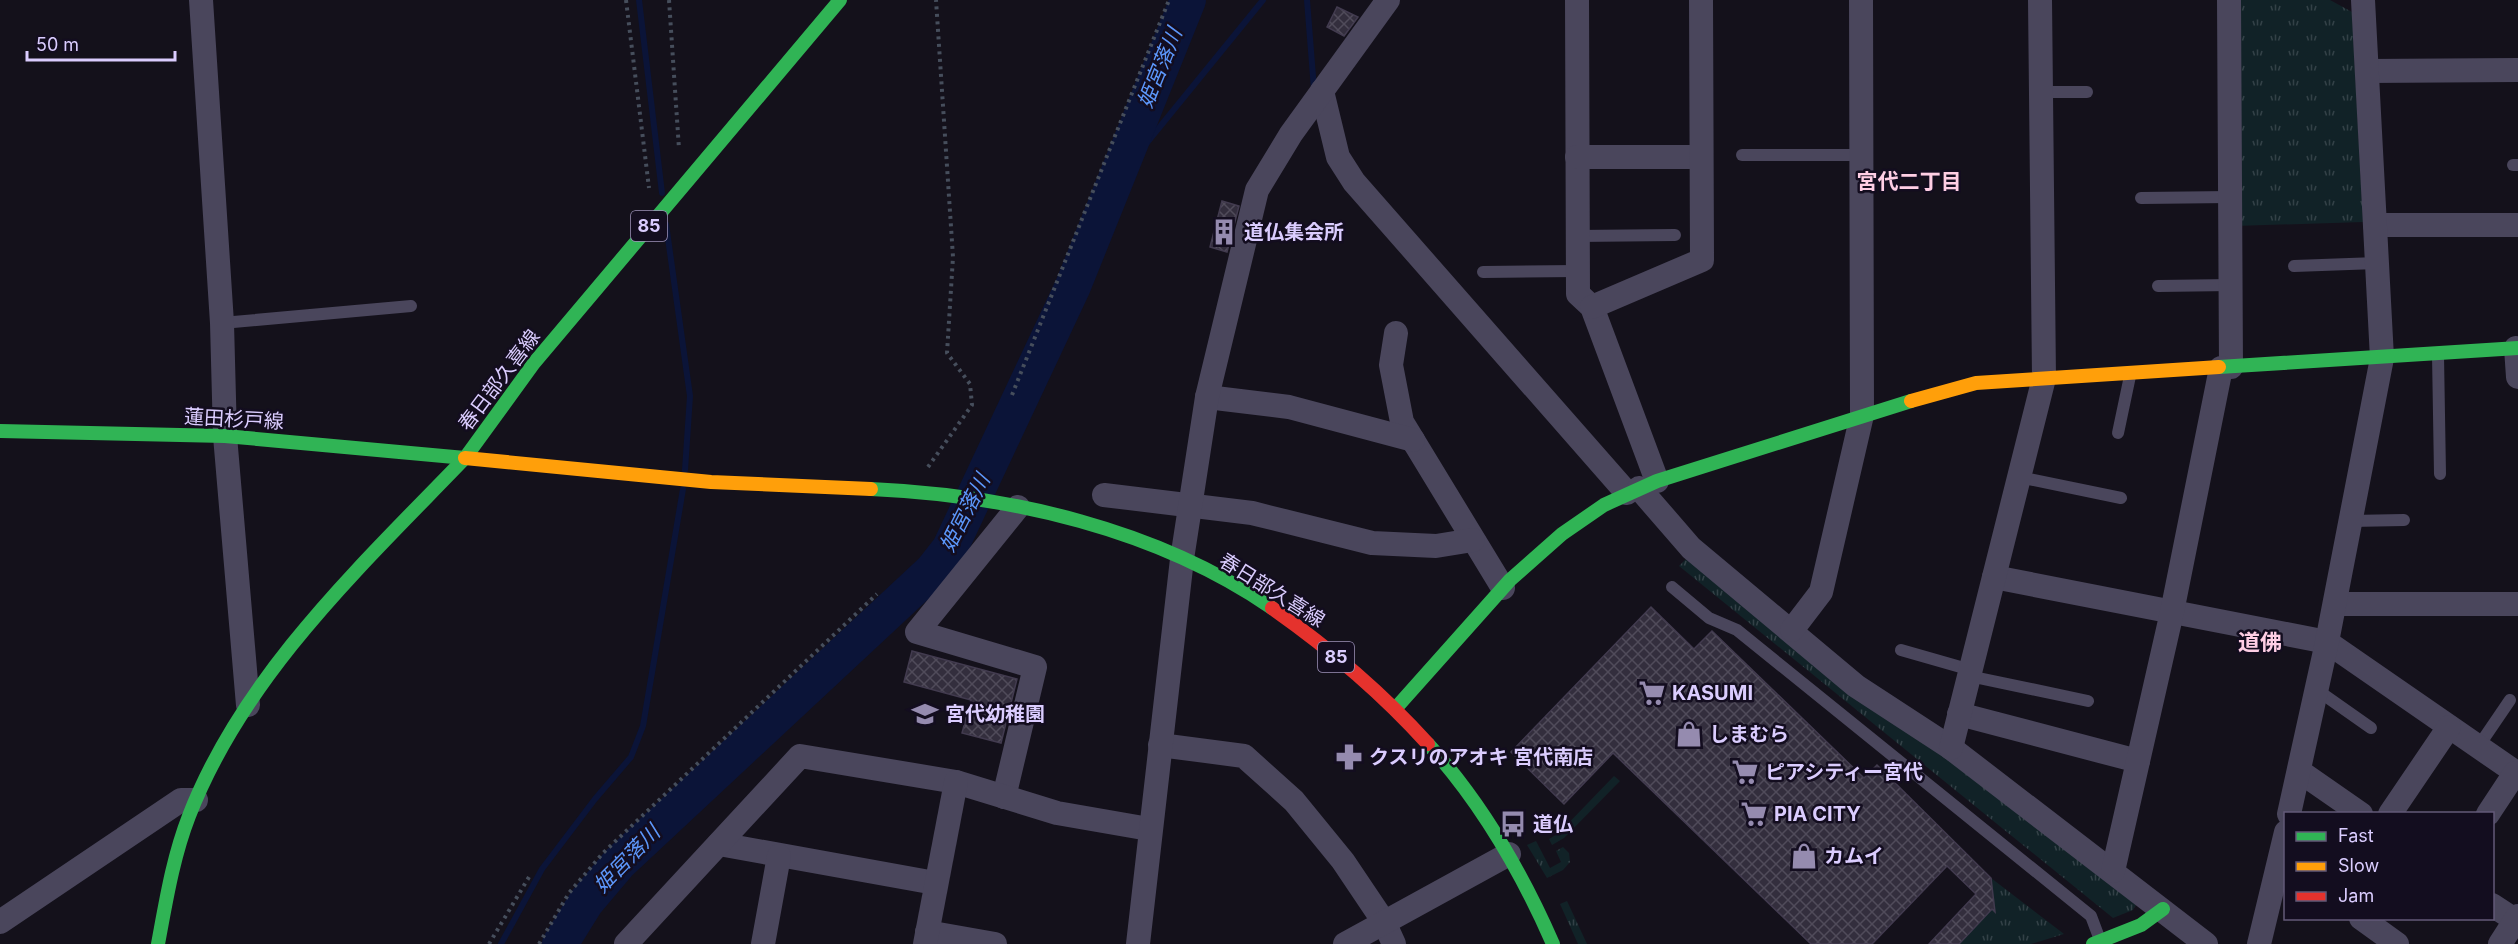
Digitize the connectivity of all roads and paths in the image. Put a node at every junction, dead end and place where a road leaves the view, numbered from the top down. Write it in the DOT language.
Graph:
graph roads {
  1 [pos="201,0"];
  2 [pos="626,0"];
  3 [pos="669,0"];
  4 [pos="840,0"];
  5 [pos="936,0"];
  6 [pos="1169,0"];
  7 [pos="1388,0"];
  8 [pos="1577,0"];
  9 [pos="1701,0"];
  10 [pos="1861,0"];
  11 [pos="2040,0"];
  12 [pos="2229,0"];
  13 [pos="2363,0"];
  14 [pos="2518,70"];
  15 [pos="2367,71"];
  16 [pos="1322,91"];
  17 [pos="2041,92"];
  18 [pos="2087,92"];
  19 [pos="1742,155"];
  20 [pos="1862,155"];
  21 [pos="1577,157"];
  22 [pos="1701,157"];
  23 [pos="682,188"];
  24 [pos="2230,197"];
  25 [pos="2141,198"];
  26 [pos="652,222"];
  27 [pos="2375,225"];
  28 [pos="2518,225"];
  29 [pos="1674,235"];
  30 [pos="1577,236"];
  31 [pos="2377,263"];
  32 [pos="2294,266"];
  33 [pos="1483,272"];
  34 [pos="1577,272"];
  35 [pos="2231,285"];
  36 [pos="2158,286"];
  37 [pos="411,306"];
  38 [pos="1592,307"];
  39 [pos="222,323"];
  40 [pos="1396,333"];
  41 [pos="2517,348"];
  42 [pos="2438,354"];
  43 [pos="2382,358"];
  44 [pos="2226,367"];
  45 [pos="2131,373"];
  46 [pos="2518,377"];
  47 [pos="2044,378"];
  48 [pos="1012,395"];
  49 [pos="1207,396"];
  50 [pos="1862,415"];
  51 [pos="0,431"];
  52 [pos="2118,433"];
  53 [pos="225,436"];
  54 [pos="1413,440"];
  55 [pos="465,458"];
  56 [pos="2440,474"];
  57 [pos="2019,477"];
  58 [pos="1641,487"];
  59 [pos="919,491"];
  60 [pos="1104,495"];
  61 [pos="2121,498"];
  62 [pos="1190,505"];
  63 [pos="1014,506"];
  64 [pos="2403,520"];
  65 [pos="2350,521"];
  66 [pos="1473,540"];
  67 [pos="1182,559"];
  68 [pos="1994,577"];
  69 [pos="1672,587"];
  70 [pos="1503,588"];
  71 [pos="877,594"];
  72 [pos="2335,604"];
  73 [pos="2518,604"];
  74 [pos="2172,612"];
  75 [pos="1792,630"];
  76 [pos="2327,642"];
  77 [pos="1901,650"];
  78 [pos="1970,673"];
  79 [pos="2317,690"];
  80 [pos="2510,700"];
  81 [pos="2088,701"];
  82 [pos="248,705"];
  83 [pos="1395,709"];
  84 [pos="1959,714"];
  85 [pos="2450,727"];
  86 [pos="2371,728"];
  87 [pos="1160,745"];
  88 [pos="2478,747"];
  89 [pos="1951,748"];
  90 [pos="2138,761"];
  91 [pos="2299,771"];
  92 [pos="2517,774"];
  93 [pos="956,782"];
  94 [pos="1004,797"];
  95 [pos="196,800"];
  96 [pos="2289,812"];
  97 [pos="2360,812"];
  98 [pos="2391,812"];
  99 [pos="2489,812"];
  100 [pos="1149,829"];
  101 [pos="718,844"];
  102 [pos="1509,854"];
  103 [pos="779,856"];
  104 [pos="2282,861"];
  105 [pos="2113,871"];
  106 [pos="529,877"];
  107 [pos="935,883"];
  108 [pos="2494,906"];
  109 [pos="2163,909"];
  110 [pos="2517,918"];
  111 [pos="2364,920"];
  112 [pos="0,922"];
  113 [pos="1389,933"];
  114 [pos="926,938"];
  115 [pos="2267,940"];
  116 [pos="2097,943"];
  117 [pos="158,944"];
  118 [pos="489,944"];
  119 [pos="538,944"];
  120 [pos="626,944"];
  121 [pos="763,944"];
  122 [pos="995,944"];
  123 [pos="1138,944"];
  124 [pos="1345,944"];
  125 [pos="1553,944"];
  126 [pos="2206,944"];
  127 [pos="2397,944"];
  128 [pos="2500,944"];
  1 -- 39 [label="street"];
  2 -- 26 [label="path"];
  3 -- 23 [label="path"];
  4 -- 23 [label="main road, 春日部久喜線 / 85"];
  5 -- 59 [label="path"];
  6 -- 48 [label="path"];
  7 -- 16 [label="street"];
  8 -- 21 [label="street"];
  9 -- 22 [label="street"];
  10 -- 20 [label="street"];
  11 -- 17 [label="street"];
  12 -- 24 [label="street"];
  13 -- 15 [label="street"];
  14 -- 15 [label="street"];
  15 -- 27 [label="street"];
  16 -- 49 [label="street"];
  16 -- 58 [label="street"];
  17 -- 18 [label="lane"];
  17 -- 47 [label="street"];
  19 -- 20 [label="lane"];
  20 -- 50 [label="street"];
  21 -- 22 [label="street"];
  21 -- 30 [label="street"];
  22 -- 38 [label="street"];
  23 -- 26 [label="main road, 春日部久喜線 / 85"];
  24 -- 25 [label="lane"];
  24 -- 35 [label="street"];
  26 -- 55 [label="main road, 春日部久喜線 / 85"];
  27 -- 28 [label="street"];
  27 -- 31 [label="street"];
  29 -- 30 [label="lane"];
  30 -- 34 [label="street"];
  31 -- 32 [label="lane"];
  31 -- 43 [label="street"];
  33 -- 34 [label="lane"];
  34 -- 38 [label="street"];
  35 -- 36 [label="lane"];
  35 -- 44 [label="street"];
  37 -- 39 [label="lane"];
  38 -- 58 [label="street"];
  39 -- 53 [label="street"];
  40 -- 54 [label="street"];
  41 -- 42 [label="main road"];
  41 -- 46 [label="street"];
  42 -- 43 [label="main road"];
  42 -- 56 [label="lane"];
  43 -- 44 [label="main road"];
  43 -- 65 [label="street"];
  44 -- 45 [label="main road"];
  44 -- 74 [label="street"];
  45 -- 47 [label="main road"];
  45 -- 52 [label="lane"];
  47 -- 50 [label="main road"];
  47 -- 57 [label="street"];
  49 -- 54 [label="street"];
  49 -- 62 [label="street"];
  50 -- 58 [label="main road"];
  50 -- 75 [label="street"];
  51 -- 53 [label="main road, 蓮田杉戸線"];
  53 -- 55 [label="main road, 蓮田杉戸線"];
  53 -- 82 [label="street"];
  54 -- 66 [label="street"];
  55 -- 59 [label="main road, 春日部久喜線 / 85"];
  55 -- 82 [label="main road"];
  57 -- 61 [label="lane"];
  57 -- 68 [label="street"];
  58 -- 70 [label="main road"];
  58 -- 75 [label="street"];
  59 -- 63 [label="main road, 85"];
  60 -- 62 [label="street"];
  62 -- 66 [label="street"];
  62 -- 67 [label="street"];
  63 -- 67 [label="main road, 春日部久喜線 / 85"];
  63 -- 94 [label="street"];
  64 -- 65 [label="lane"];
  65 -- 72 [label="street"];
  66 -- 70 [label="street"];
  67 -- 83 [label="main road, 春日部久喜線 / 85"];
  67 -- 87 [label="street"];
  68 -- 74 [label="street"];
  68 -- 78 [label="street"];
  69 -- 116 [label="lane"];
  70 -- 83 [label="main road"];
  71 -- 119 [label="path"];
  72 -- 73 [label="street"];
  72 -- 76 [label="street"];
  74 -- 76 [label="street"];
  74 -- 90 [label="street"];
  75 -- 89 [label="street"];
  76 -- 79 [label="street"];
  76 -- 85 [label="street"];
  77 -- 78 [label="lane"];
  78 -- 81 [label="lane"];
  78 -- 84 [label="street"];
  79 -- 86 [label="lane"];
  79 -- 91 [label="street"];
  80 -- 88 [label="lane"];
  82 -- 95 [label="main road"];
  83 -- 102 [label="main road, 春日部久喜線 / 85"];
  84 -- 89 [label="street"];
  84 -- 90 [label="street"];
  85 -- 88 [label="street"];
  85 -- 98 [label="street"];
  87 -- 100 [label="street"];
  87 -- 113 [label="street"];
  88 -- 92 [label="street"];
  89 -- 105 [label="street"];
  90 -- 105 [label="street"];
  91 -- 96 [label="street"];
  91 -- 97 [label="street"];
  92 -- 99 [label="street"];
  93 -- 94 [label="street"];
  93 -- 101 [label="street"];
  93 -- 107 [label="street"];
  94 -- 100 [label="street"];
  95 -- 112 [label="street"];
  95 -- 117 [label="main road"];
  100 -- 123 [label="street"];
  101 -- 103 [label="street"];
  101 -- 120 [label="street"];
  102 -- 113 [label="street"];
  102 -- 125 [label="main road, 春日部久喜線 / 85"];
  103 -- 107 [label="street"];
  103 -- 121 [label="street"];
  104 -- 115 [label="street"];
  105 -- 109 [label="street"];
  106 -- 118 [label="path"];
  107 -- 114 [label="street"];
  108 -- 110 [label="street"];
  109 -- 116 [label="main road"];
  109 -- 126 [label="street"];
  110 -- 128 [label="street"];
  111 -- 127 [label="street"];
  113 -- 124 [label="street"];
  114 -- 122 [label="street"];
}
